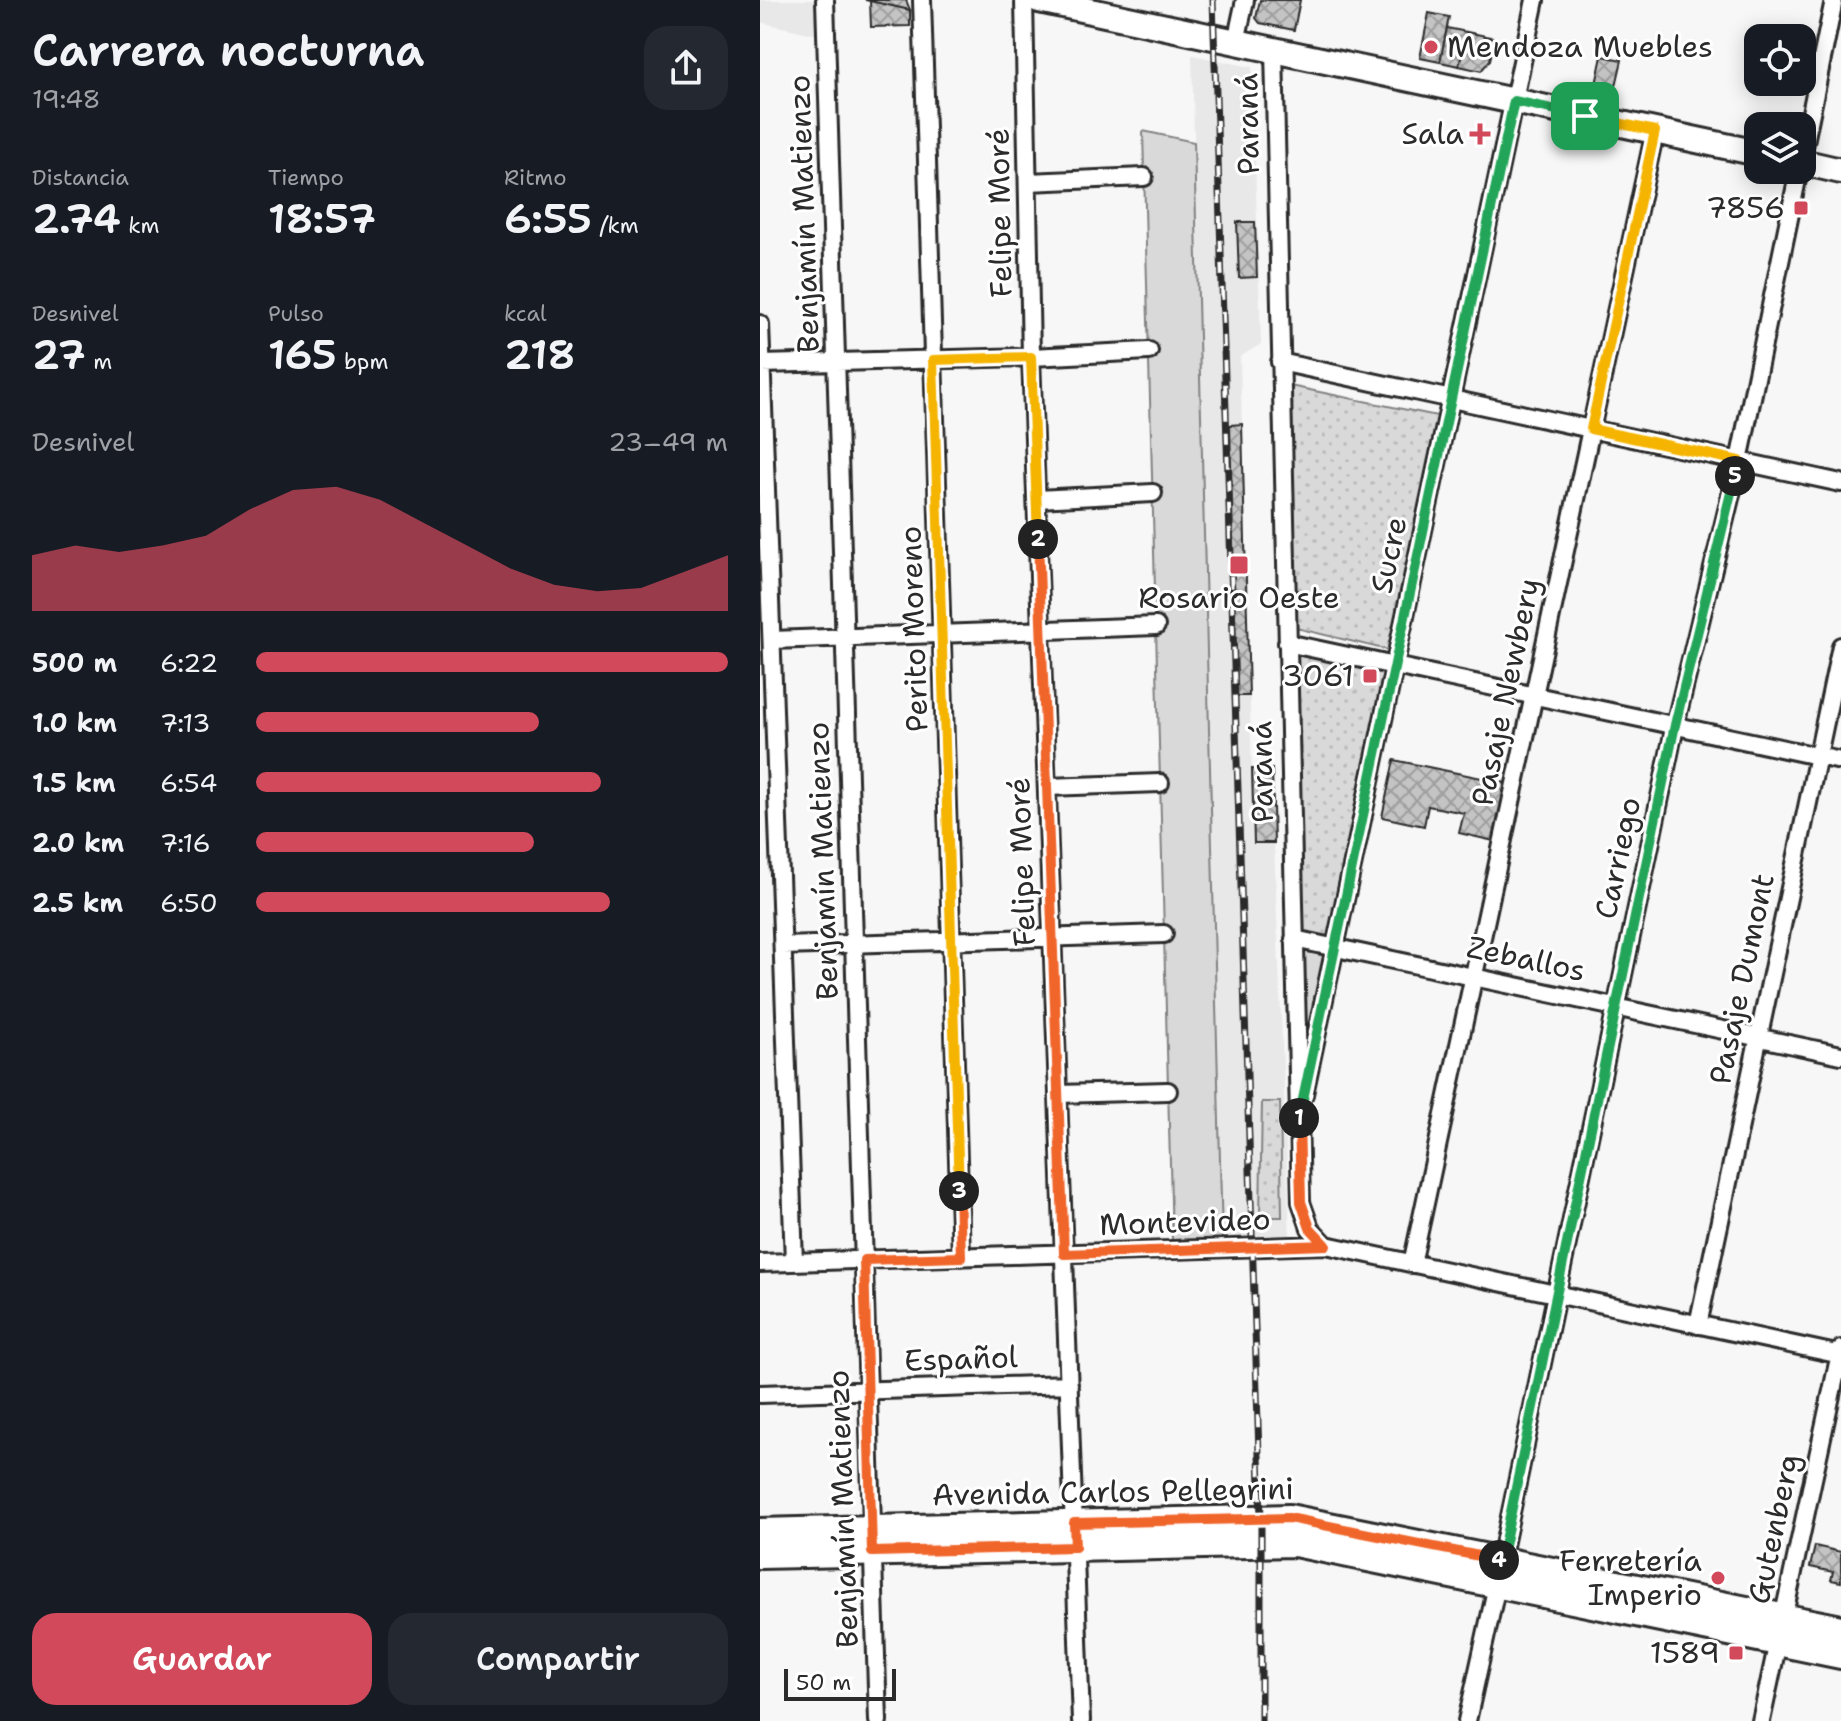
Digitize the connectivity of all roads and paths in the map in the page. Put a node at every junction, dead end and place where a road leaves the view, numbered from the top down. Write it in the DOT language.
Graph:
graph roads {
  1 [pos="825,0"];
  2 [pos="922,0"];
  3 [pos="1024,0"];
  4 [pos="1039,0"];
  5 [pos="1245,0"];
  6 [pos="1535,0"];
  7 [pos="1834,0"];
  8 [pos="1236,42"];
  9 [pos="1274,50"];
  10 [pos="1514,101"];
  11 [pos="1812,112"];
  12 [pos="1655,131"];
  13 [pos="1744,150"];
  14 [pos="1816,164"];
  15 [pos="1841,171"];
  16 [pos="1144,177"];
  17 [pos="1028,182"];
  18 [pos="1796,184"];
  19 [pos="760,324"];
  20 [pos="1149,351"];
  21 [pos="1031,357"];
  22 [pos="933,360"];
  23 [pos="836,362"];
  24 [pos="1280,362"];
  25 [pos="761,364"];
  26 [pos="1451,399"];
  27 [pos="1591,429"];
  28 [pos="1739,461"];
  29 [pos="1841,483"];
  30 [pos="1153,493"];
  31 [pos="1037,499"];
  32 [pos="1156,626"];
  33 [pos="1042,630"];
  34 [pos="942,634"];
  35 [pos="844,637"];
  36 [pos="772,640"];
  37 [pos="1287,643"];
  38 [pos="1841,646"];
  39 [pos="1394,667"];
  40 [pos="1534,697"];
  41 [pos="1675,725"];
  42 [pos="1818,756"];
  43 [pos="768,761"];
  44 [pos="1841,761"];
  45 [pos="1160,783"];
  46 [pos="1047,787"];
  47 [pos="1164,934"];
  48 [pos="1053,938"];
  49 [pos="1294,939"];
  50 [pos="951,941"];
  51 [pos="854,944"];
  52 [pos="783,946"];
  53 [pos="1335,948"];
  54 [pos="1474,977"];
  55 [pos="1616,1006"];
  56 [pos="1758,1038"];
  57 [pos="1841,1055"];
  58 [pos="1168,1091"];
  59 [pos="1058,1094"];
  60 [pos="1299,1121"];
  61 [pos="1326,1245"];
  62 [pos="1064,1254"];
  63 [pos="961,1257"];
  64 [pos="864,1260"];
  65 [pos="794,1262"];
  66 [pos="760,1263"];
  67 [pos="1412,1264"];
  68 [pos="1557,1293"];
  69 [pos="1698,1325"];
  70 [pos="1841,1353"];
  71 [pos="1069,1384"];
  72 [pos="867,1391"];
  73 [pos="760,1394"];
  74 [pos="760,1532"];
  75 [pos="1074,1535"];
  76 [pos="872,1540"];
  77 [pos="760,1555"];
  78 [pos="1499,1572"];
  79 [pos="1841,1629"];
  80 [pos="1781,1630"];
  81 [pos="1841,1655"];
  82 [pos="878,1721"];
  83 [pos="1081,1721"];
  84 [pos="1467,1721"];
  85 [pos="1761,1721"];
  1 -- 23 [label="street, Benjamín Matienzo"];
  2 -- 22 [label="street, Perito Moreno"];
  3 -- 17 [label="street, Felipe Moré"];
  4 -- 8 [label="main road"];
  5 -- 8 [label="street, Paraná"];
  6 -- 10 [label="street, Sucre"];
  7 -- 11 [label="street"];
  8 -- 9 [label="main road"];
  9 -- 10 [label="main road"];
  9 -- 24 [label="street, Paraná"];
  10 -- 12 [label="main road"];
  10 -- 26 [label="street, Sucre"];
  12 -- 13 [label="main road"];
  12 -- 27 [label="street, Pasaje Newbery"];
  14 -- 15 [label="main road"];
  16 -- 17 [label="street"];
  17 -- 21 [label="street, Felipe Moré"];
  18 -- 28 [label="street, Carriego"];
  19 -- 25 [label="street"];
  20 -- 21 [label="street"];
  21 -- 22 [label="street"];
  21 -- 31 [label="street, Felipe Moré"];
  22 -- 23 [label="street"];
  22 -- 34 [label="street, Perito Moreno"];
  23 -- 25 [label="street"];
  23 -- 35 [label="street, Benjamín Matienzo"];
  24 -- 26 [label="street"];
  24 -- 37 [label="street, Paraná"];
  25 -- 36 [label="street"];
  26 -- 27 [label="street"];
  26 -- 39 [label="street, Sucre"];
  27 -- 28 [label="street"];
  27 -- 40 [label="street, Pasaje Newbery"];
  28 -- 29 [label="street"];
  28 -- 41 [label="street, Carriego"];
  30 -- 31 [label="street"];
  31 -- 33 [label="street, Felipe Moré"];
  32 -- 33 [label="street"];
  33 -- 34 [label="street"];
  33 -- 46 [label="street, Felipe Moré"];
  34 -- 35 [label="street"];
  34 -- 50 [label="street, Perito Moreno"];
  35 -- 36 [label="street"];
  35 -- 51 [label="street, Benjamín Matienzo"];
  36 -- 43 [label="street"];
  37 -- 39 [label="street"];
  37 -- 49 [label="street, Paraná"];
  38 -- 42 [label="street, Pasaje Dumont"];
  39 -- 40 [label="street"];
  39 -- 53 [label="street, Sucre"];
  40 -- 41 [label="street"];
  40 -- 54 [label="street, Pasaje Newbery"];
  41 -- 42 [label="street"];
  41 -- 55 [label="street, Carriego"];
  42 -- 44 [label="street"];
  42 -- 56 [label="street, Pasaje Dumont"];
  43 -- 52 [label="street"];
  45 -- 46 [label="street"];
  46 -- 48 [label="street, Felipe Moré"];
  47 -- 48 [label="street"];
  48 -- 50 [label="street"];
  48 -- 59 [label="street, Felipe Moré"];
  49 -- 53 [label="street, Zeballos"];
  49 -- 60 [label="street, Paraná"];
  50 -- 51 [label="street"];
  50 -- 63 [label="street, Perito Moreno"];
  51 -- 52 [label="street"];
  51 -- 64 [label="street, Benjamín Matienzo"];
  52 -- 65 [label="street"];
  53 -- 54 [label="street, Zeballos"];
  53 -- 60 [label="street, Sucre"];
  54 -- 55 [label="street, Zeballos"];
  54 -- 67 [label="street, Pasaje Newbery"];
  55 -- 56 [label="street, Zeballos"];
  55 -- 68 [label="street, Carriego"];
  56 -- 57 [label="street, Zeballos"];
  56 -- 69 [label="street, Pasaje Dumont"];
  58 -- 59 [label="street"];
  59 -- 62 [label="street, Felipe Moré"];
  60 -- 61 [label="street, Paraná"];
  61 -- 62 [label="street, Montevideo"];
  61 -- 67 [label="street, Montevideo"];
  62 -- 63 [label="street, Montevideo"];
  62 -- 71 [label="street, Felipe Moré"];
  63 -- 64 [label="street, Montevideo"];
  64 -- 65 [label="street, Montevideo"];
  64 -- 72 [label="street, Benjamín Matienzo"];
  65 -- 66 [label="street, Montevideo"];
  67 -- 68 [label="street, Montevideo"];
  68 -- 69 [label="street, Montevideo"];
  68 -- 78 [label="street, Carriego"];
  69 -- 70 [label="street, Montevideo"];
  70 -- 80 [label="street, Gutenberg"];
  71 -- 72 [label="street, Español"];
  71 -- 75 [label="street, Felipe Moré"];
  72 -- 73 [label="street, Español"];
  72 -- 76 [label="street, Benjamín Matienzo"];
  74 -- 76 [label="main road, Avenida Carlos Pellegrini"];
  75 -- 76 [label="main road, Avenida Carlos Pellegrini"];
  75 -- 78 [label="main road, Avenida Carlos Pellegrini"];
  75 -- 83 [label="street, Felipe Moré"];
  76 -- 77 [label="main road, Avenida Carlos Pellegrini"];
  76 -- 82 [label="street, Benjamín Matienzo"];
  78 -- 80 [label="main road, Avenida Carlos Pellegrini"];
  78 -- 84 [label="street, Carriego"];
  79 -- 80 [label="main road, Avenida Carlos Pellegrini"];
  80 -- 81 [label="main road, Avenida Carlos Pellegrini"];
  80 -- 85 [label="street, Gutenberg"];
}
